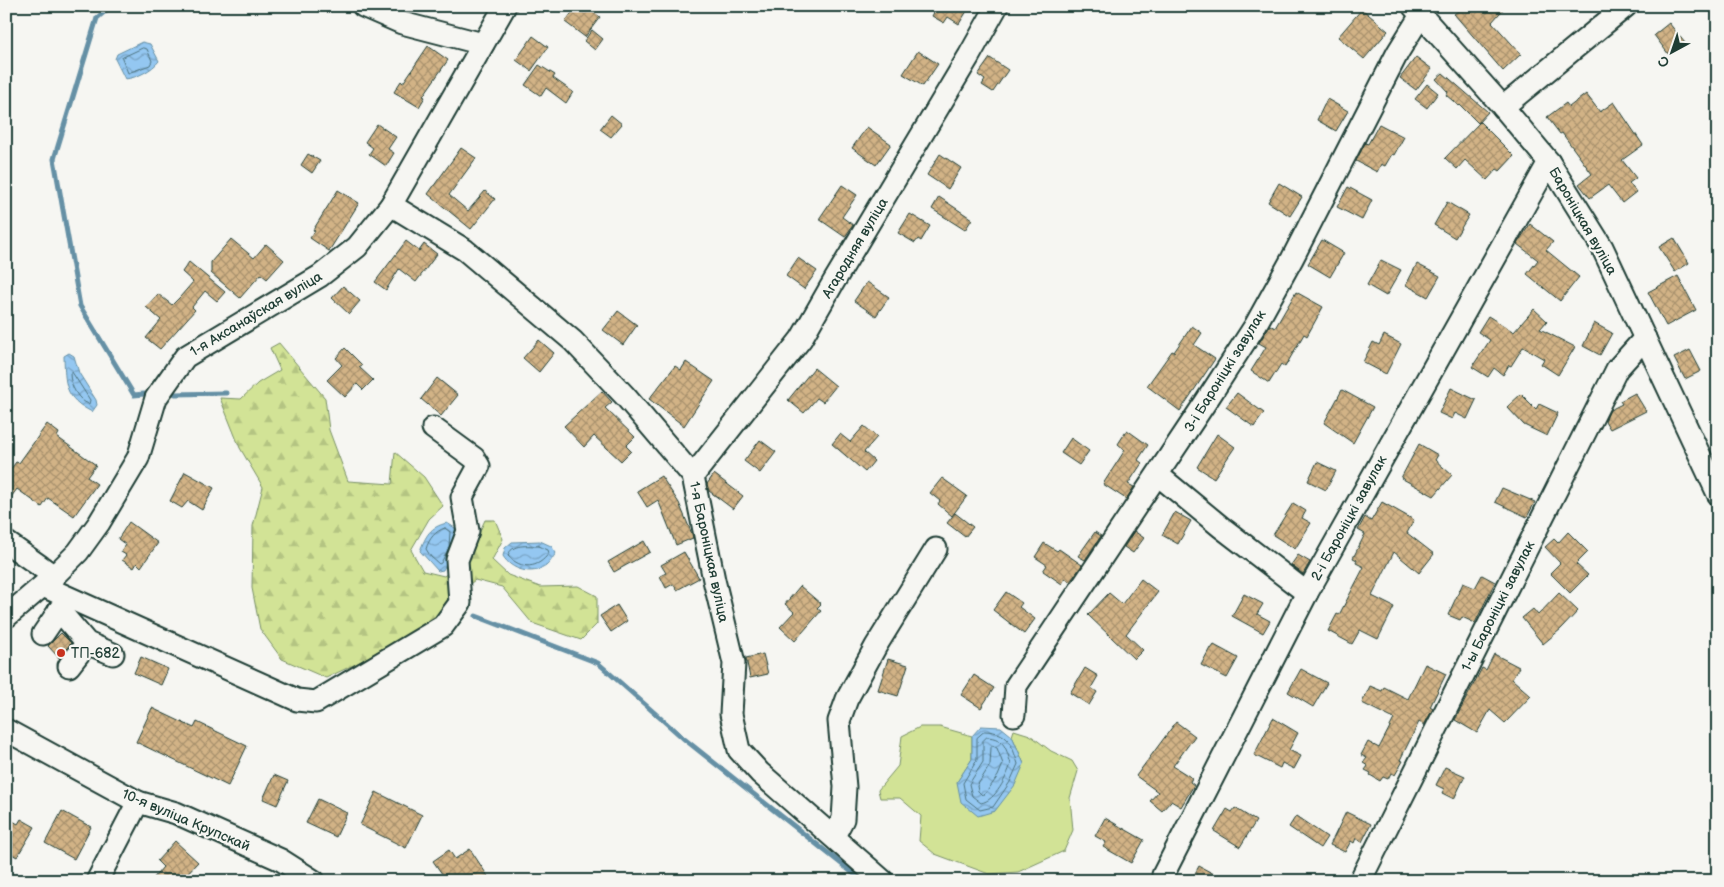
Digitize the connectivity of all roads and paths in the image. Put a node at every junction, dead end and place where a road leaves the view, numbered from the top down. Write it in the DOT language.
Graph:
graph roads {
  1 [pos="363,6"];
  2 [pos="505,6"];
  3 [pos="997,6"];
  4 [pos="1626,6"];
  5 [pos="1417,10"];
  6 [pos="483,44"];
  7 [pos="1503,107"];
  8 [pos="1549,162"];
  9 [pos="391,205"];
  10 [pos="1645,338"];
  11 [pos="433,428"];
  12 [pos="1158,475"];
  13 [pos="693,476"];
  14 [pos="1718,494"];
  15 [pos="6,542"];
  16 [pos="936,549"];
  17 [pos="49,581"];
  18 [pos="1307,593"];
  19 [pos="64,603"];
  20 [pos="6,618"];
  21 [pos="43,634"];
  22 [pos="87,643"];
  23 [pos="113,654"];
  24 [pos="69,666"];
  25 [pos="1014,715"];
  26 [pos="6,730"];
  27 [pos="138,802"];
  28 [pos="834,836"];
  29 [pos="98,881"];
  30 [pos="314,881"];
  31 [pos="884,881"];
  32 [pos="1163,881"];
  33 [pos="1360,881"];
  1 -- 6 [label="street"];
  2 -- 6 [label="street, 1-я Аксанаўская вуліца"];
  3 -- 13 [label="street, Агародняя вуліца"];
  4 -- 7 [label="street"];
  5 -- 7 [label="street, Бароніцкая вуліца"];
  5 -- 12 [label="street, 3-і Бароніцкі завулак"];
  6 -- 9 [label="street, 1-я Аксанаўская вуліца"];
  7 -- 8 [label="street, Бароніцкая вуліца"];
  8 -- 10 [label="street, Бароніцкая вуліца"];
  8 -- 18 [label="street, 2-і Бароніцкі завулак"];
  9 -- 13 [label="street, 1-я Бароніцкая вуліца"];
  9 -- 17 [label="street, 1-я Аксанаўская вуліца"];
  10 -- 14 [label="street, Бароніцкая вуліца"];
  10 -- 33 [label="street, 1-ы Бароніцкі завулак"];
  11 -- 19 [label="street"];
  12 -- 18 [label="street"];
  12 -- 25 [label="street, 3-і Бароніцкі завулак"];
  13 -- 28 [label="street, 1-я Бароніцкая вуліца"];
  15 -- 17 [label="street"];
  16 -- 28 [label="street"];
  17 -- 19 [label="street"];
  17 -- 20 [label="street, 1-я Аксанаўская вуліца"];
  18 -- 32 [label="street, 2-і Бароніцкі завулак"];
  19 -- 21 [label="street"];
  19 -- 22 [label="street"];
  22 -- 23 [label="street"];
  22 -- 24 [label="street"];
  26 -- 27 [label="street, 10-я вуліца Крупскай"];
  27 -- 29 [label="street"];
  27 -- 30 [label="street, 10-я вуліца Крупскай"];
  28 -- 31 [label="street, 1-я Бароніцкая вуліца"];
}
